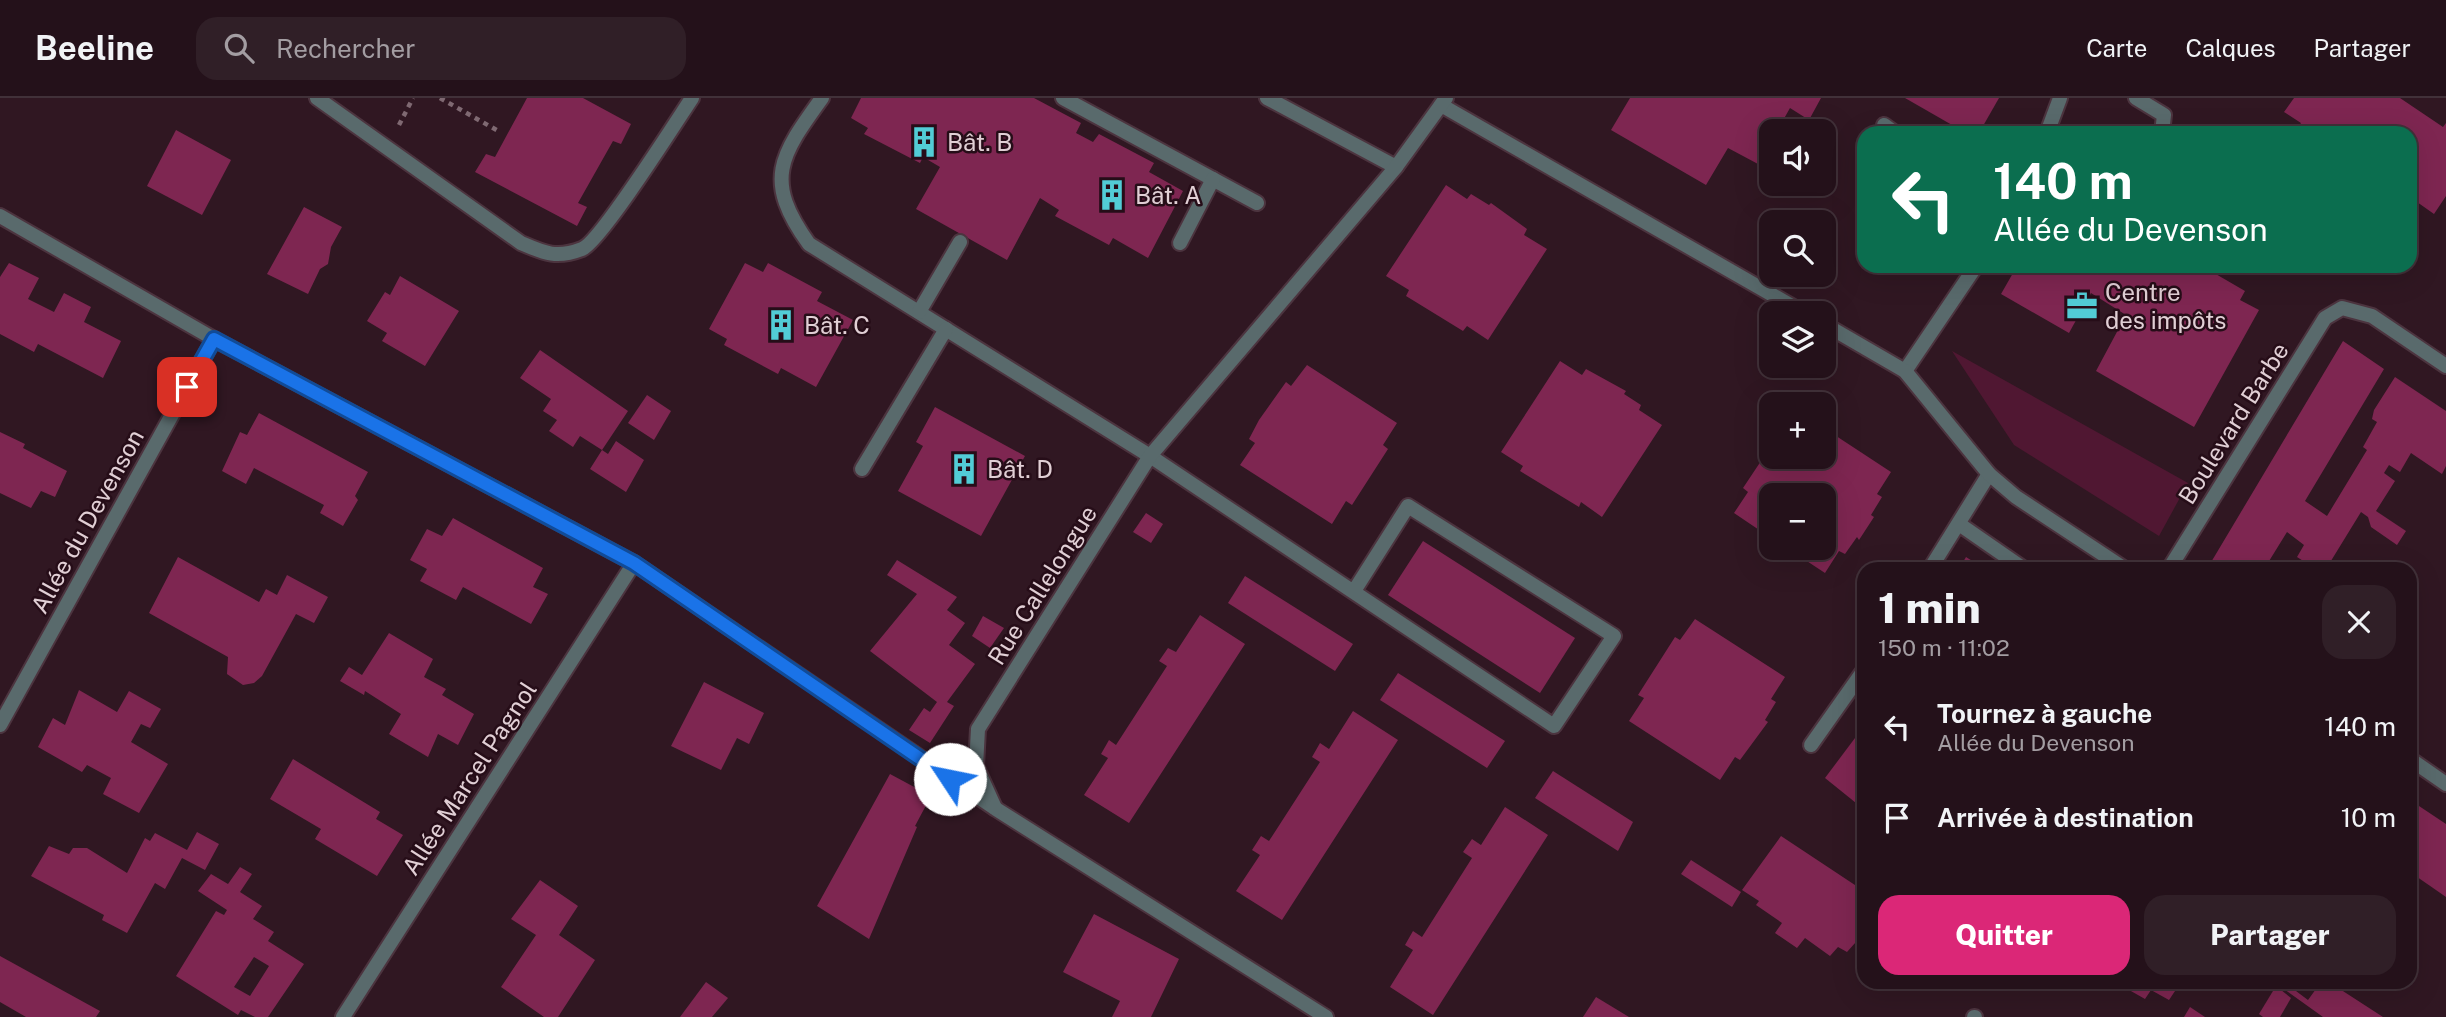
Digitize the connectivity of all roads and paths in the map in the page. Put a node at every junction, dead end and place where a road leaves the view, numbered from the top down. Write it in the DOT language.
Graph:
graph roads {
  1 [pos="317,98"];
  2 [pos="440,98"];
  3 [pos="692,98"];
  4 [pos="822,98"];
  5 [pos="1063,98"];
  6 [pos="1267,98"];
  7 [pos="2060,98"];
  8 [pos="2136,98"];
  9 [pos="1444,102"];
  10 [pos="2050,126"];
  11 [pos="2163,126"];
  12 [pos="500,132"];
  13 [pos="1396,167"];
  14 [pos="1213,179"];
  15 [pos="1257,203"];
  16 [pos="0,216"];
  17 [pos="960,242"];
  18 [pos="1180,243"];
  19 [pos="1971,273"];
  20 [pos="1784,301"];
  21 [pos="919,312"];
  22 [pos="946,329"];
  23 [pos="1836,331"];
  24 [pos="214,339"];
  25 [pos="2446,366"];
  26 [pos="1905,371"];
  27 [pos="1150,456"];
  28 [pos="862,469"];
  29 [pos="1989,474"];
  30 [pos="1959,524"];
  31 [pos="1935,562"];
  32 [pos="2014,562"];
  33 [pos="2114,562"];
  34 [pos="2173,562"];
  35 [pos="634,563"];
  36 [pos="1354,591"];
  37 [pos="1857,680"];
  38 [pos="0,725"];
  39 [pos="1811,745"];
  40 [pos="2417,764"];
  41 [pos="2446,784"];
  42 [pos="996,809"];
  43 [pos="343,1017"];
  44 [pos="1326,1017"];
  1 -- 3 [label="street"];
  2 -- 12 [label="path"];
  4 -- 21 [label="street"];
  5 -- 14 [label="street"];
  6 -- 13 [label="street"];
  7 -- 10 [label="street"];
  8 -- 11 [label="street"];
  9 -- 13 [label="street, Rue Callelongue"];
  9 -- 20 [label="street"];
  13 -- 27 [label="street, Rue Callelongue"];
  14 -- 15 [label="street"];
  14 -- 18 [label="street"];
  16 -- 24 [label="street"];
  17 -- 21 [label="street"];
  19 -- 26 [label="street"];
  21 -- 22 [label="street"];
  22 -- 27 [label="street"];
  22 -- 28 [label="street"];
  23 -- 26 [label="street"];
  24 -- 35 [label="street"];
  24 -- 38 [label="street, Allée du Devenson"];
  25 -- 34 [label="street, Boulevard Barbe"];
  26 -- 29 [label="street"];
  27 -- 36 [label="street"];
  27 -- 42 [label="street, Rue Callelongue"];
  29 -- 30 [label="street"];
  29 -- 33 [label="street"];
  30 -- 31 [label="street"];
  30 -- 32 [label="street"];
  35 -- 42 [label="street"];
  35 -- 43 [label="street, Allée Marcel Pagnol"];
  36 -- 36 [label="street"];
  37 -- 39 [label="street"];
  40 -- 41 [label="street"];
  42 -- 44 [label="street"];
}
